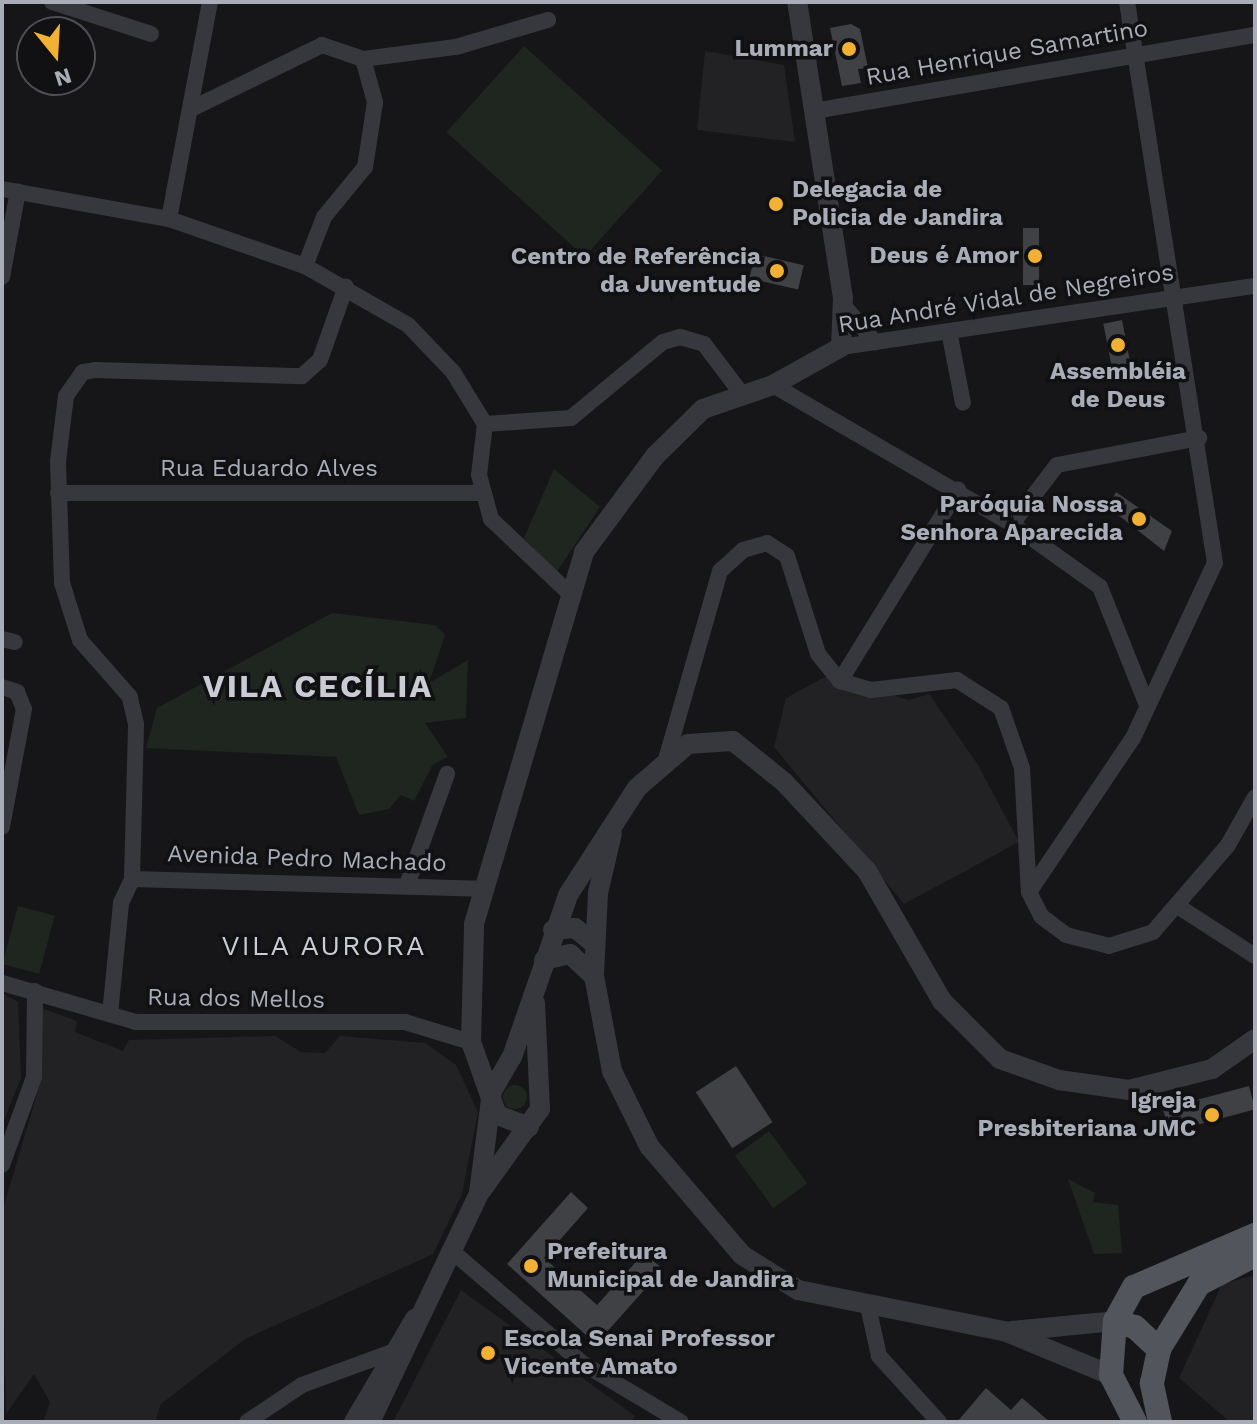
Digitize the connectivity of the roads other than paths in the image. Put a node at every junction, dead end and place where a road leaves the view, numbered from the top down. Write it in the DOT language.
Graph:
graph roads {
  1 [pos="52,2"];
  2 [pos="210,2"];
  3 [pos="797,2"];
  4 [pos="1127,2"];
  5 [pos="548,20"];
  6 [pos="151,34"];
  7 [pos="1255,35"];
  8 [pos="1137,54"];
  9 [pos="363,59"];
  10 [pos="191,109"];
  11 [pos="814,111"];
  12 [pos="10,190"];
  13 [pos="169,219"];
  14 [pos="305,266"];
  15 [pos="2,277"];
  16 [pos="346,286"];
  17 [pos="1255,286"];
  18 [pos="1176,299"];
  19 [pos="844,306"];
  20 [pos="949,331"];
  21 [pos="875,342"];
  22 [pos="841,347"];
  23 [pos="773,385"];
  24 [pos="741,393"];
  25 [pos="963,403"];
  26 [pos="485,424"];
  27 [pos="1199,438"];
  28 [pos="958,490"];
  29 [pos="58,493"];
  30 [pos="481,493"];
  31 [pos="1012,524"];
  32 [pos="570,594"];
  33 [pos="840,681"];
  34 [pos="2,687"];
  35 [pos="1147,705"];
  36 [pos="667,756"];
  37 [pos="447,774"];
  38 [pos="1255,797"];
  39 [pos="615,822"];
  40 [pos="2,827"];
  41 [pos="132,879"];
  42 [pos="408,882"];
  43 [pos="481,889"];
  44 [pos="1029,892"];
  45 [pos="1179,907"];
  46 [pos="553,930"];
  47 [pos="595,944"];
  48 [pos="1255,956"];
  49 [pos="544,960"];
  50 [pos="594,976"];
  51 [pos="2,983"];
  52 [pos="35,991"];
  53 [pos="534,995"];
  54 [pos="110,1014"];
  55 [pos="1255,1039"];
  56 [pos="473,1049"];
  57 [pos="508,1065"];
  58 [pos="544,1087"];
  59 [pos="490,1104"];
  60 [pos="529,1127"];
  61 [pos="2,1165"];
  62 [pos="479,1193"];
  63 [pos="1255,1235"];
  64 [pos="453,1252"];
  65 [pos="1255,1255"];
  66 [pos="868,1306"];
  67 [pos="1115,1321"];
  68 [pos="1004,1331"];
  69 [pos="402,1347"];
  70 [pos="1159,1349"];
  71 [pos="1111,1375"];
  72 [pos="1152,1383"];
  73 [pos="247,1422"];
  74 [pos="354,1422"];
  75 [pos="370,1422"];
  76 [pos="681,1422"];
  77 [pos="939,1422"];
  78 [pos="1135,1422"];
  79 [pos="1160,1422"];
  1 -- 6 [label="street"];
  2 -- 10 [label="street"];
  3 -- 11 [label="street"];
  4 -- 8 [label="street"];
  5 -- 9 [label="street"];
  7 -- 8 [label="street, Rua Henrique Samartino"];
  8 -- 11 [label="street, Rua Henrique Samartino"];
  8 -- 18 [label="street"];
  9 -- 10 [label="street"];
  9 -- 14 [label="street"];
  10 -- 13 [label="street"];
  11 -- 19 [label="street"];
  12 -- 13 [label="street"];
  12 -- 15 [label="street"];
  13 -- 14 [label="street"];
  14 -- 16 [label="street"];
  16 -- 26 [label="street"];
  16 -- 29 [label="street"];
  17 -- 18 [label="street, Rua André Vidal de Negreiros"];
  18 -- 20 [label="street, Rua André Vidal de Negreiros"];
  18 -- 27 [label="street"];
  19 -- 21 [label="street"];
  19 -- 22 [label="street"];
  20 -- 21 [label="street, Rua André Vidal de Negreiros"];
  20 -- 25 [label="street"];
  21 -- 22 [label="street, Rua André Vidal de Negreiros"];
  22 -- 23 [label="street, Rua André Vidal de Negreiros"];
  23 -- 24 [label="street, Rua André Vidal de Negreiros"];
  23 -- 28 [label="street"];
  24 -- 26 [label="street"];
  24 -- 32 [label="street, Rua André Vidal de Negreiros"];
  26 -- 30 [label="street"];
  27 -- 31 [label="street"];
  27 -- 35 [label="street"];
  28 -- 31 [label="street"];
  28 -- 33 [label="street"];
  29 -- 30 [label="street, Rua Eduardo Alves"];
  29 -- 41 [label="street"];
  30 -- 32 [label="street"];
  31 -- 35 [label="street"];
  32 -- 43 [label="street, Rua André Vidal de Negreiros"];
  33 -- 36 [label="street"];
  33 -- 44 [label="street"];
  34 -- 40 [label="street"];
  35 -- 44 [label="street"];
  36 -- 39 [label="street"];
  36 -- 55 [label="street"];
  37 -- 42 [label="street"];
  38 -- 45 [label="street"];
  39 -- 46 [label="street"];
  39 -- 47 [label="street"];
  41 -- 42 [label="street, Avenida Pedro Machado"];
  41 -- 54 [label="street"];
  42 -- 43 [label="street, Avenida Pedro Machado"];
  43 -- 56 [label="street, Rua André Vidal de Negreiros"];
  44 -- 45 [label="street"];
  45 -- 48 [label="street"];
  46 -- 47 [label="street"];
  46 -- 49 [label="street"];
  47 -- 50 [label="street"];
  49 -- 50 [label="street"];
  49 -- 53 [label="street"];
  50 -- 66 [label="street"];
  51 -- 52 [label="street, Rua dos Mellos"];
  52 -- 54 [label="street, Rua dos Mellos"];
  52 -- 61 [label="street"];
  53 -- 57 [label="street"];
  53 -- 58 [label="street"];
  54 -- 56 [label="street, Rua dos Mellos"];
  56 -- 57 [label="street"];
  56 -- 59 [label="street"];
  57 -- 58 [label="street"];
  57 -- 59 [label="street"];
  58 -- 60 [label="street"];
  59 -- 60 [label="street"];
  59 -- 62 [label="street"];
  60 -- 62 [label="street"];
  62 -- 64 [label="street"];
  63 -- 67 [label="main road"];
  64 -- 69 [label="street"];
  64 -- 76 [label="street"];
  65 -- 70 [label="main road"];
  66 -- 68 [label="street"];
  66 -- 77 [label="street"];
  67 -- 68 [label="street"];
  67 -- 70 [label="main road"];
  67 -- 71 [label="main road"];
  68 -- 71 [label="street"];
  69 -- 73 [label="street"];
  69 -- 74 [label="street"];
  69 -- 75 [label="street"];
  70 -- 72 [label="main road"];
  71 -- 72 [label="main road"];
  71 -- 78 [label="main road"];
  72 -- 79 [label="main road"];
}
